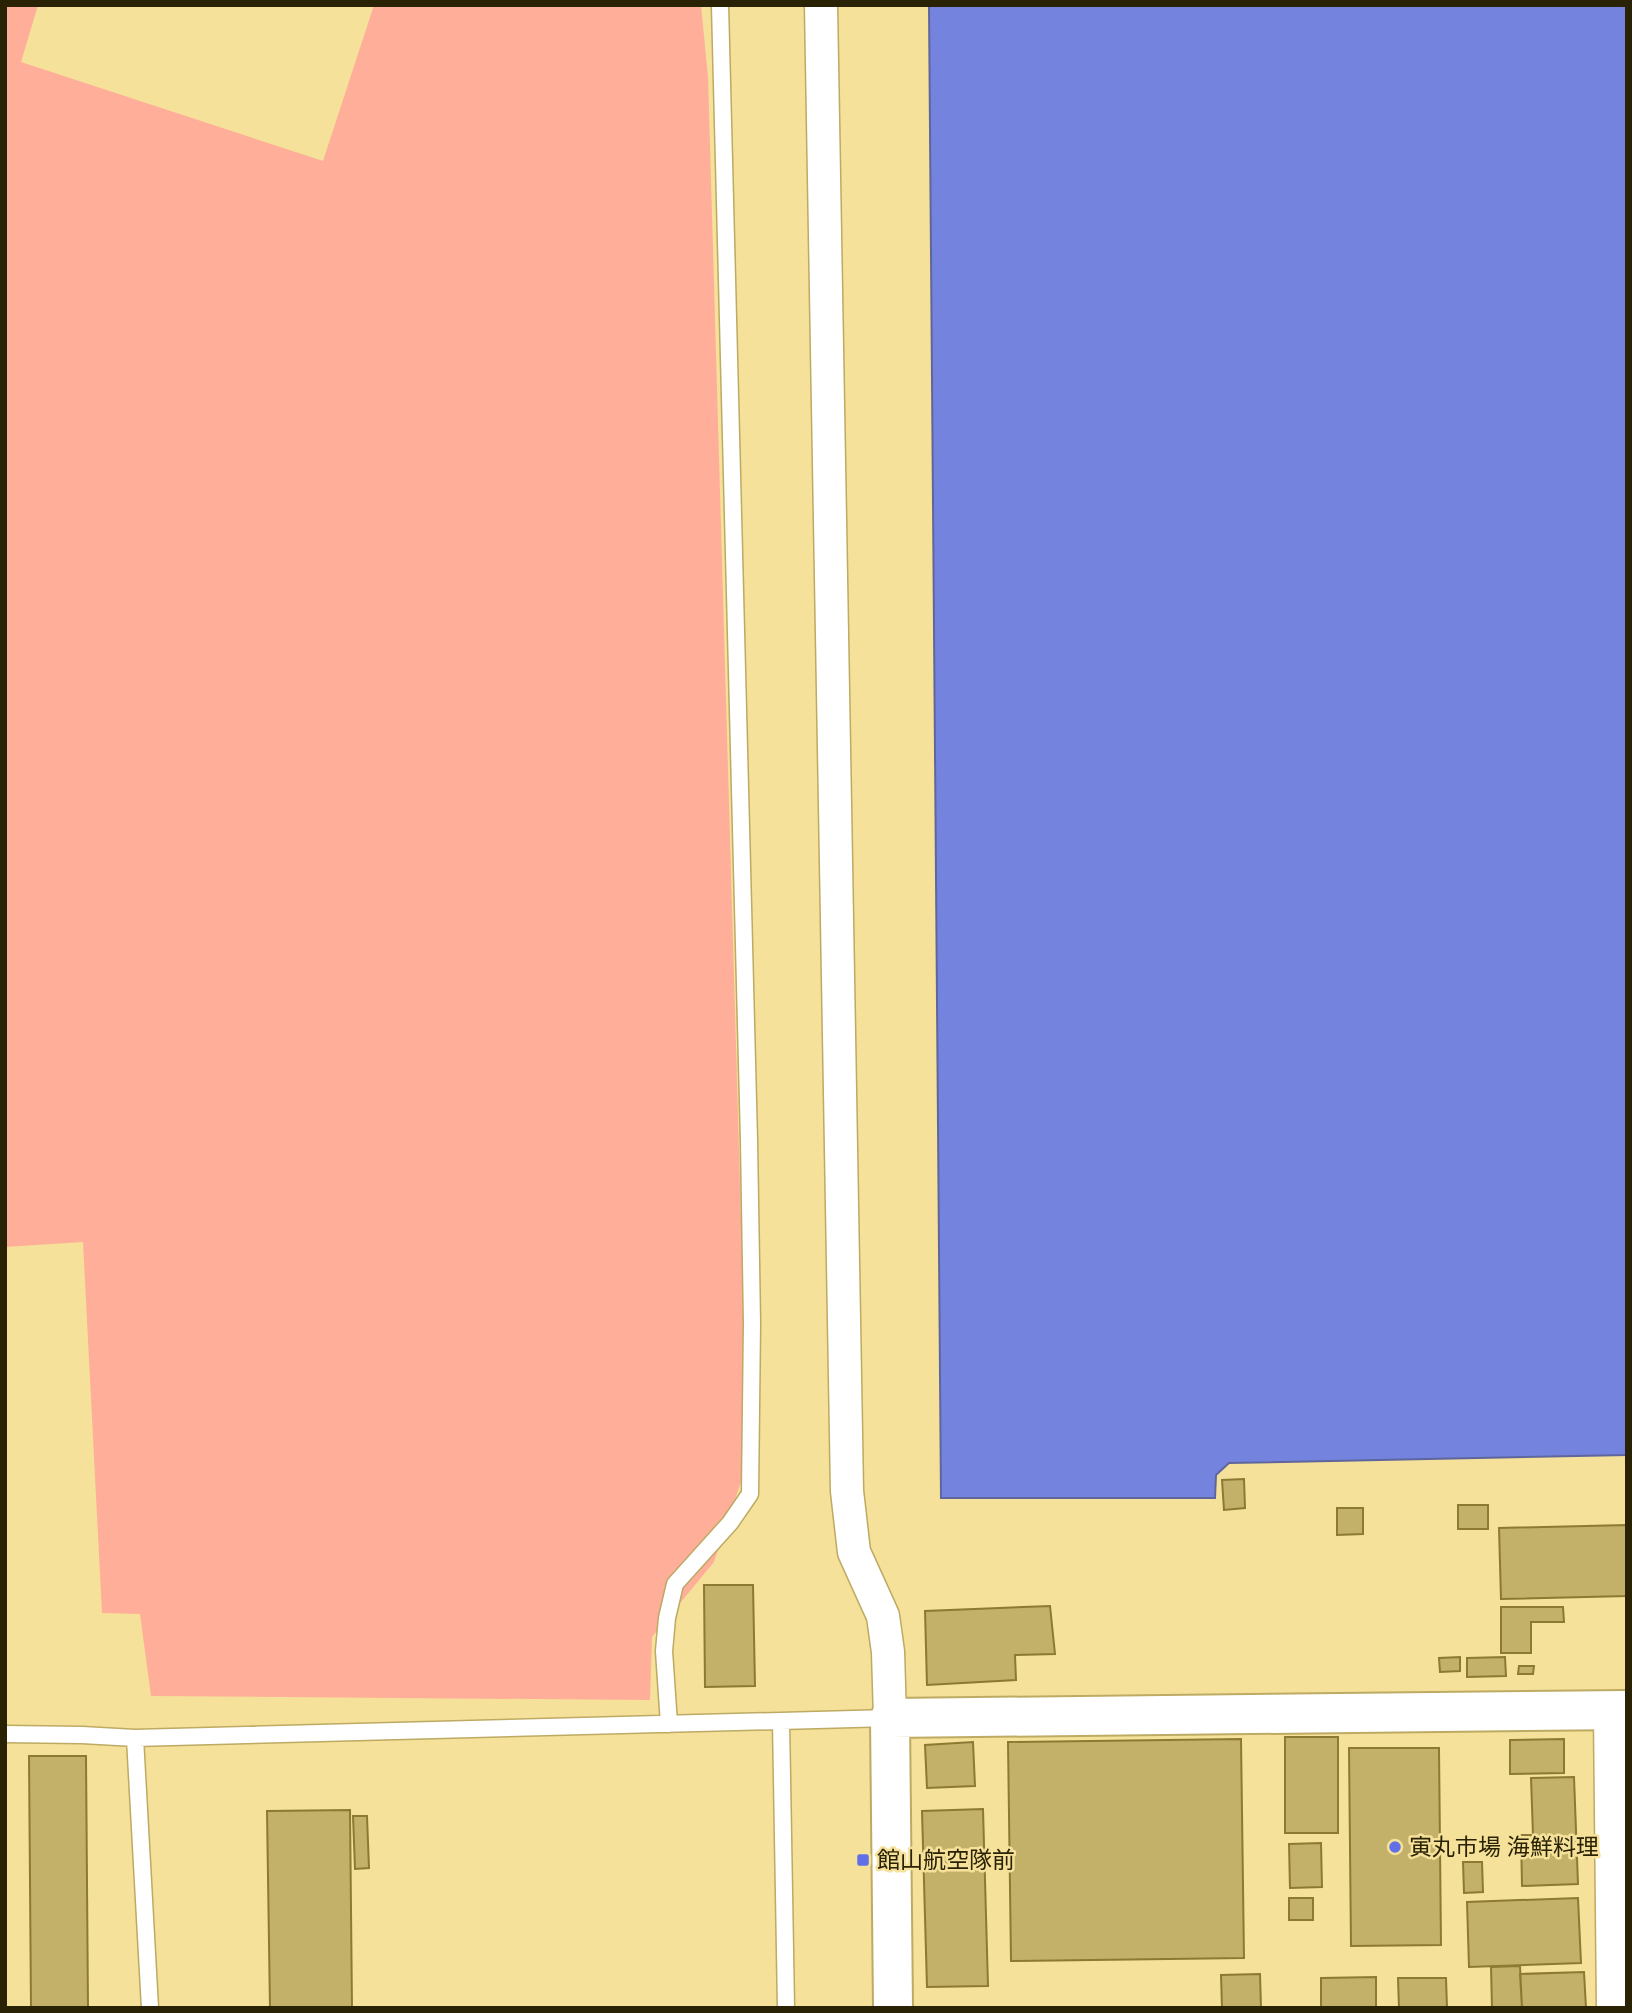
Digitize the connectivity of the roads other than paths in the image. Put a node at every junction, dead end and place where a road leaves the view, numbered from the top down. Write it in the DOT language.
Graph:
graph roads {
  1 [pos="720,5"];
  2 [pos="821,5"];
  3 [pos="1618,1710"];
  4 [pos="890,1718"];
  5 [pos="781,1721"];
  6 [pos="669,1724"];
  7 [pos="5,1734"];
  8 [pos="135,1738"];
  9 [pos="150,2008"];
  10 [pos="786,2008"];
  11 [pos="892,2008"];
  12 [pos="1613,2008"];
  1 -- 6 [label="lane"];
  2 -- 4 [label="street"];
  3 -- 4 [label="street"];
  3 -- 12 [label="street"];
  4 -- 5 [label="lane"];
  4 -- 11 [label="street"];
  5 -- 6 [label="lane"];
  5 -- 10 [label="lane"];
  6 -- 8 [label="lane"];
  7 -- 8 [label="lane"];
  8 -- 9 [label="lane"];
}
